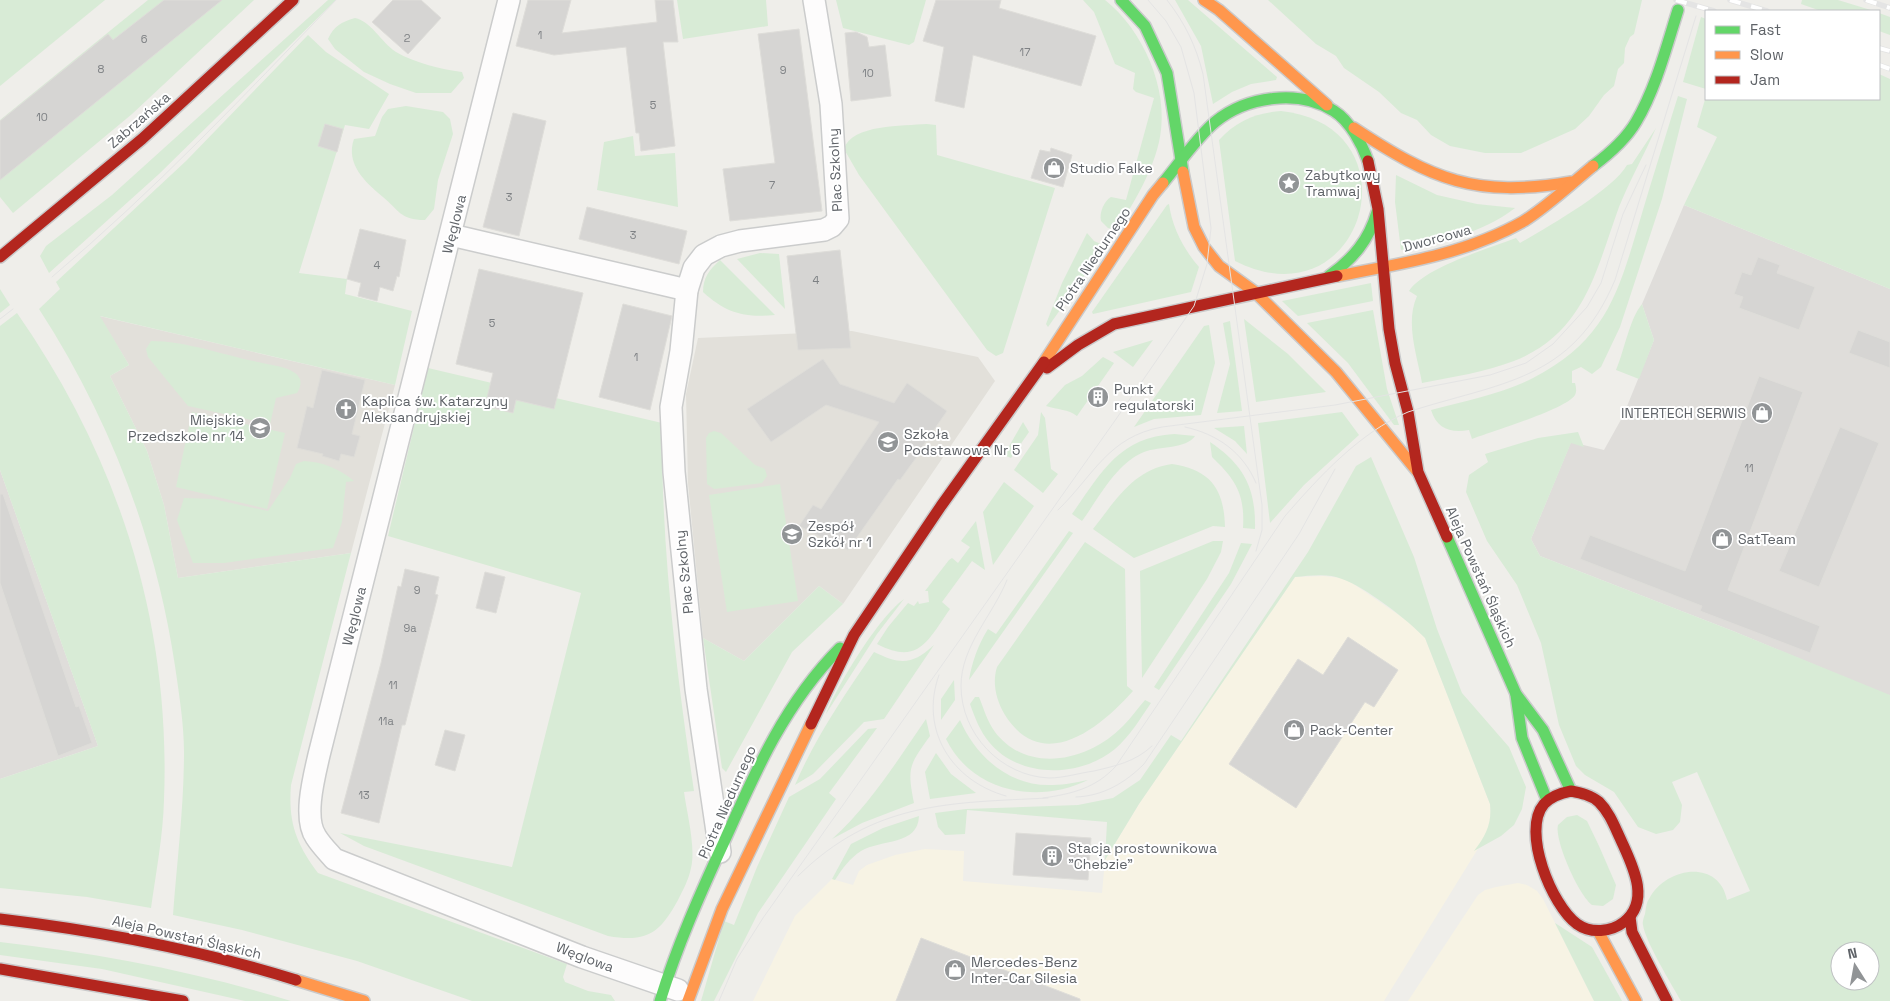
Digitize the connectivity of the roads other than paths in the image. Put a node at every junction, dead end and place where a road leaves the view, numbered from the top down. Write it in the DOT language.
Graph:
graph roads {
  1 [pos="293,0"];
  2 [pos="509,0"];
  3 [pos="814,0"];
  4 [pos="1121,0"];
  5 [pos="1204,0"];
  6 [pos="1678,10"];
  7 [pos="1334,111"];
  8 [pos="1174,117"];
  9 [pos="1348,123"];
  10 [pos="1182,160"];
  11 [pos="1572,182"];
  12 [pos="1153,195"];
  13 [pos="1378,208"];
  14 [pos="451,235"];
  15 [pos="0,256"];
  16 [pos="1436,257"];
  17 [pos="1384,266"];
  18 [pos="1406,276"];
  19 [pos="1324,279"];
  20 [pos="1396,287"];
  21 [pos="686,290"];
  22 [pos="1255,292"];
  23 [pos="1387,304"];
  24 [pos="1034,379"];
  25 [pos="1418,472"];
  26 [pos="854,635"];
  27 [pos="1516,694"];
  28 [pos="1571,792"];
  29 [pos="1547,800"];
  30 [pos="720,852"];
  31 [pos="1630,917"];
  32 [pos="0,919"];
  33 [pos="1598,931"];
  34 [pos="0,969"];
  35 [pos="662,993"];
  36 [pos="688,997"];
  37 [pos="183,1001"];
  38 [pos="364,1001"];
  39 [pos="1636,1001"];
  40 [pos="1668,1001"];
  1 -- 15 [label="main road, Zabrzańska"];
  2 -- 14 [label="street, Węglowa"];
  3 -- 21 [label="street, Plac Szkolny"];
  4 -- 8 [label="main road"];
  5 -- 7 [label="main road"];
  6 -- 11 [label="main road, Dworcowa"];
  7 -- 9 [label="main road"];
  7 -- 10 [label="main road, Piotra Niedurnego"];
  8 -- 10 [label="main road"];
  8 -- 12 [label="main road"];
  9 -- 11 [label="main road, Dworcowa"];
  9 -- 13 [label="main road, Aleja Powstań Śląskich"];
  10 -- 12 [label="main road, Piotra Niedurnego"];
  10 -- 22 [label="main road, Aleja Powstań Śląskich"];
  11 -- 16 [label="main road, Dworcowa"];
  12 -- 24 [label="main road, Piotra Niedurnego"];
  13 -- 17 [label="main road, Aleja Powstań Śląskich"];
  13 -- 19 [label="main road"];
  14 -- 21 [label="street"];
  14 -- 35 [label="street, Węglowa"];
  16 -- 17 [label="main road, Dworcowa"];
  16 -- 18 [label="main road"];
  17 -- 19 [label="main road, Dworcowa"];
  17 -- 23 [label="main road, Aleja Powstań Śląskich"];
  19 -- 22 [label="main road, Dworcowa"];
  20 -- 23 [label="main road"];
  21 -- 30 [label="street, Plac Szkolny"];
  22 -- 24 [label="main road, Piotra Niedurnego"];
  22 -- 25 [label="main road, Aleja Powstań Śląskich"];
  23 -- 25 [label="main road, Aleja Powstań Śląskich"];
  24 -- 26 [label="main road, Piotra Niedurnego"];
  25 -- 27 [label="main road, Aleja Powstań Śląskich"];
  26 -- 30 [label="main road, Piotra Niedurnego"];
  26 -- 36 [label="main road, Piotra Niedurnego"];
  27 -- 28 [label="main road, Aleja Powstań Śląskich"];
  27 -- 29 [label="main road, Aleja Powstań Śląskich"];
  28 -- 29 [label="main road"];
  28 -- 31 [label="main road"];
  29 -- 33 [label="main road"];
  30 -- 35 [label="main road, Piotra Niedurnego"];
  31 -- 33 [label="main road"];
  31 -- 40 [label="main road"];
  32 -- 38 [label="main road, Aleja Powstań Śląskich"];
  33 -- 39 [label="main road"];
  34 -- 37 [label="main road"];
  35 -- 36 [label="street, Węglowa"];
}
